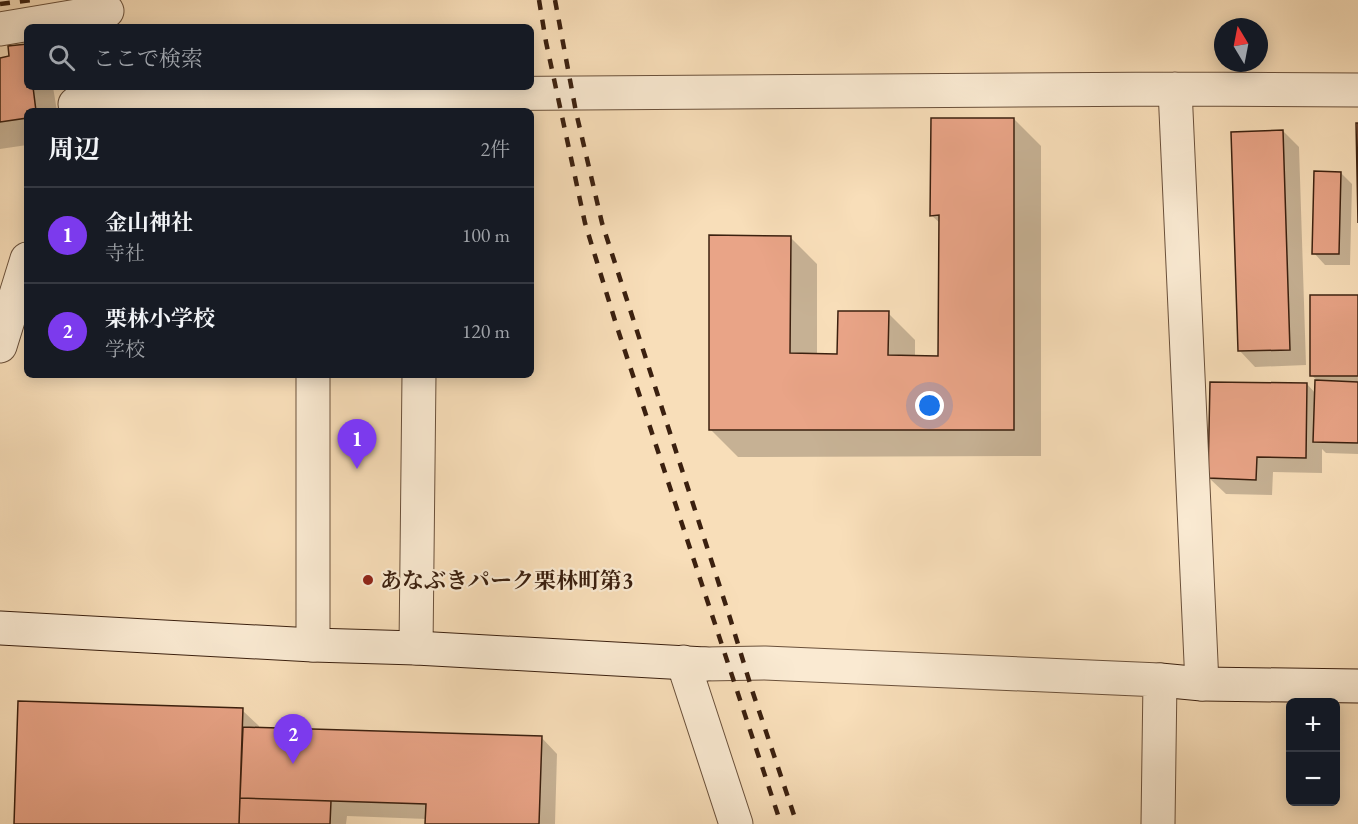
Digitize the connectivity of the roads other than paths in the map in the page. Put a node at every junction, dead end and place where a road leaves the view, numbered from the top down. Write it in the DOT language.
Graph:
graph roads {
  1 [pos="106,13"];
  2 [pos="33,24"];
  3 [pos="24,25"];
  4 [pos="0,29"];
  5 [pos="1175,89"];
  6 [pos="1358,90"];
  7 [pos="76,101"];
  8 [pos="422,102"];
  9 [pos="313,104"];
  10 [pos="24,269"];
  11 [pos="0,346"];
  12 [pos="313,378"];
  13 [pos="419,378"];
  14 [pos="0,628"];
  15 [pos="313,645"];
  16 [pos="416,648"];
  17 [pos="694,663"];
  18 [pos="1160,681"];
  19 [pos="1202,684"];
  20 [pos="1358,686"];
  21 [pos="736,824"];
  22 [pos="1158,824"];
  1 -- 2 [label="street"];
  3 -- 4 [label="street"];
  5 -- 6 [label="street"];
  5 -- 8 [label="street"];
  5 -- 19 [label="street"];
  7 -- 9 [label="street"];
  8 -- 9 [label="street"];
  10 -- 11 [label="street"];
  12 -- 15 [label="street"];
  13 -- 16 [label="street"];
  14 -- 15 [label="street"];
  15 -- 16 [label="street"];
  16 -- 17 [label="street"];
  17 -- 18 [label="street"];
  17 -- 21 [label="street"];
  18 -- 19 [label="street"];
  18 -- 22 [label="street"];
  19 -- 20 [label="street"];
}
